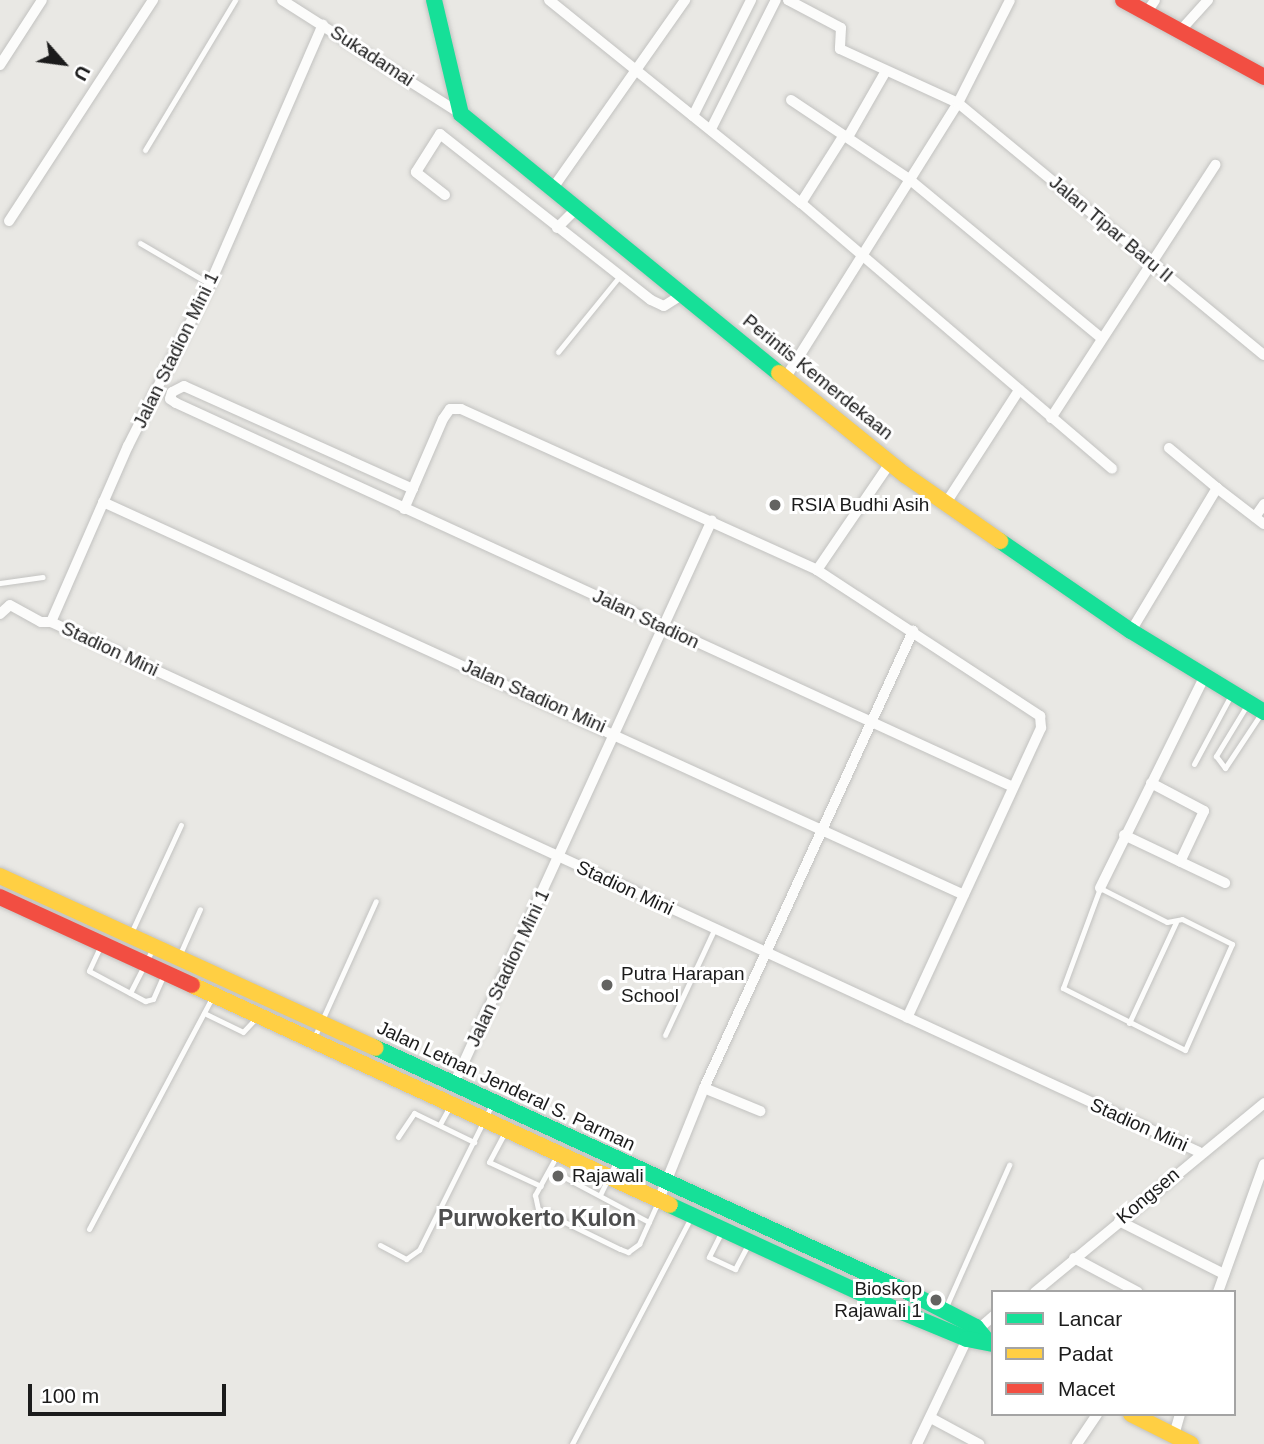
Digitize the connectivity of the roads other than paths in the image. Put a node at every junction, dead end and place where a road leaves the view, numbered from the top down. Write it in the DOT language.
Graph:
graph roads {
  1 [pos="42,0"];
  2 [pos="153,0"];
  3 [pos="235,0"];
  4 [pos="282,0"];
  5 [pos="434,0"];
  6 [pos="549,0"];
  7 [pos="685,0"];
  8 [pos="751,0"];
  9 [pos="776,0"];
  10 [pos="788,0"];
  11 [pos="1010,0"];
  12 [pos="1123,0"];
  13 [pos="1208,0"];
  14 [pos="1151,6"];
  15 [pos="323,24"];
  16 [pos="1180,31"];
  17 [pos="0,65"];
  18 [pos="886,71"];
  19 [pos="635,72"];
  20 [pos="1264,77"];
  21 [pos="791,100"];
  22 [pos="958,103"];
  23 [pos="461,114"];
  24 [pos="693,116"];
  25 [pos="711,129"];
  26 [pos="846,136"];
  27 [pos="145,150"];
  28 [pos="1215,165"];
  29 [pos="909,179"];
  30 [pos="553,188"];
  31 [pos="445,195"];
  32 [pos="801,203"];
  33 [pos="577,208"];
  34 [pos="9,221"];
  35 [pos="558,228"];
  36 [pos="140,243"];
  37 [pos="863,258"];
  38 [pos="1149,260"];
  39 [pos="619,277"];
  40 [pos="210,284"];
  41 [pos="682,294"];
  42 [pos="1101,338"];
  43 [pos="558,352"];
  44 [pos="1264,355"];
  45 [pos="786,377"];
  46 [pos="1019,390"];
  47 [pos="170,399"];
  48 [pos="152,404"];
  49 [pos="1051,418"];
  50 [pos="290,430"];
  51 [pos="1169,448"];
  52 [pos="279,451"];
  53 [pos="890,463"];
  54 [pos="1112,469"];
  55 [pos="1217,488"];
  56 [pos="413,489"];
  57 [pos="103,502"];
  58 [pos="946,503"];
  59 [pos="1264,504"];
  60 [pos="404,509"];
  61 [pos="712,520"];
  62 [pos="1259,520"];
  63 [pos="817,570"];
  64 [pos="43,577"];
  65 [pos="0,583"];
  66 [pos="2,607"];
  67 [pos="51,622"];
  68 [pos="665,627"];
  69 [pos="913,631"];
  70 [pos="1131,631"];
  71 [pos="1205,676"];
  72 [pos="1232,692"];
  73 [pos="1248,702"];
  74 [pos="1263,711"];
  75 [pos="872,724"];
  76 [pos="616,733"];
  77 [pos="1194,764"];
  78 [pos="1151,783"];
  79 [pos="1013,787"];
  80 [pos="181,825"];
  81 [pos="823,830"];
  82 [pos="1124,835"];
  83 [pos="559,857"];
  84 [pos="1180,862"];
  85 [pos="0,876"];
  86 [pos="1225,883"];
  87 [pos="1100,888"];
  88 [pos="964,895"];
  89 [pos="0,897"];
  90 [pos="376,901"];
  91 [pos="59,902"];
  92 [pos="200,909"];
  93 [pos="51,920"];
  94 [pos="1176,922"];
  95 [pos="714,930"];
  96 [pos="130,934"];
  97 [pos="102,942"];
  98 [pos="154,946"];
  99 [pos="765,954"];
  100 [pos="179,956"];
  101 [pos="146,962"];
  102 [pos="166,971"];
  103 [pos="130,993"];
  104 [pos="214,995"];
  105 [pos="204,1013"];
  106 [pos="258,1015"];
  107 [pos="907,1018"];
  108 [pos="1129,1023"];
  109 [pos="321,1025"];
  110 [pos="665,1035"];
  111 [pos="313,1041"];
  112 [pos="456,1079"];
  113 [pos="704,1088"];
  114 [pos="1264,1103"];
  115 [pos="492,1104"];
  116 [pos="450,1106"];
  117 [pos="760,1111"];
  118 [pos="485,1122"];
  119 [pos="439,1124"];
  120 [pos="505,1131"];
  121 [pos="398,1137"];
  122 [pos="474,1142"];
  123 [pos="1199,1152"];
  124 [pos="617,1160"];
  125 [pos="554,1163"];
  126 [pos="1264,1164"];
  127 [pos="1009,1165"];
  128 [pos="608,1178"];
  129 [pos="667,1184"];
  130 [pos="541,1186"];
  131 [pos="600,1195"];
  132 [pos="658,1202"];
  133 [pos="692,1216"];
  134 [pos="1119,1220"];
  135 [pos="649,1222"];
  136 [pos="89,1229"];
  137 [pos="722,1231"];
  138 [pos="749,1243"];
  139 [pos="380,1245"];
  140 [pos="1074,1258"];
  141 [pos="834,1259"];
  142 [pos="1224,1274"];
  143 [pos="825,1277"];
  144 [pos="1037,1290"];
  145 [pos="1134,1290"];
  146 [pos="1219,1290"];
  147 [pos="945,1310"];
  148 [pos="991,1318"];
  149 [pos="971,1333"];
  150 [pos="991,1343"];
  151 [pos="1096,1416"];
  152 [pos="1135,1416"];
  153 [pos="1179,1416"];
  154 [pos="931,1418"];
  155 [pos="1174,1435"];
  156 [pos="572,1444"];
  157 [pos="917,1444"];
  158 [pos="979,1444"];
  159 [pos="1076,1444"];
  160 [pos="1191,1444"];
  1 -- 17 [label="street"];
  2 -- 34 [label="street"];
  3 -- 27 [label="lane"];
  4 -- 15 [label="street, Sukadamai"];
  5 -- 23 [label="street"];
  6 -- 19 [label="street"];
  7 -- 19 [label="street"];
  8 -- 24 [label="street"];
  9 -- 25 [label="street"];
  10 -- 18 [label="street, Jalan Tipar Baru II"];
  11 -- 22 [label="street"];
  12 -- 14 [label="street"];
  13 -- 16 [label="street"];
  14 -- 16 [label="street"];
  15 -- 23 [label="street, Sukadamai"];
  15 -- 40 [label="street, Jalan Stadion Mini 1"];
  16 -- 20 [label="street"];
  18 -- 22 [label="street, Jalan Tipar Baru II"];
  18 -- 26 [label="street"];
  19 -- 24 [label="street"];
  19 -- 30 [label="street"];
  21 -- 26 [label="street"];
  22 -- 29 [label="street"];
  22 -- 38 [label="street, Jalan Tipar Baru II"];
  23 -- 30 [label="street, Perintis Kemerdekaan"];
  24 -- 25 [label="street"];
  25 -- 32 [label="street"];
  26 -- 29 [label="street"];
  26 -- 32 [label="street"];
  28 -- 38 [label="street"];
  29 -- 37 [label="street"];
  29 -- 42 [label="street"];
  30 -- 33 [label="street, Perintis Kemerdekaan"];
  31 -- 35 [label="street"];
  32 -- 37 [label="street"];
  33 -- 35 [label="street"];
  33 -- 41 [label="street, Perintis Kemerdekaan"];
  35 -- 39 [label="street"];
  36 -- 40 [label="lane"];
  37 -- 45 [label="street"];
  37 -- 46 [label="street"];
  38 -- 42 [label="street"];
  38 -- 44 [label="street, Jalan Tipar Baru II"];
  39 -- 41 [label="street"];
  39 -- 43 [label="lane"];
  40 -- 48 [label="street, Jalan Stadion Mini 1"];
  41 -- 45 [label="street, Perintis Kemerdekaan"];
  42 -- 49 [label="street"];
  45 -- 53 [label="street, Perintis Kemerdekaan"];
  46 -- 49 [label="street"];
  46 -- 58 [label="street"];
  47 -- 48 [label="street"];
  47 -- 50 [label="street"];
  47 -- 52 [label="street, Jalan Stadion"];
  48 -- 57 [label="street, Jalan Stadion Mini 1"];
  49 -- 54 [label="street"];
  50 -- 52 [label="street"];
  50 -- 56 [label="street"];
  51 -- 55 [label="street"];
  52 -- 60 [label="street, Jalan Stadion"];
  53 -- 58 [label="street, Perintis Kemerdekaan"];
  53 -- 63 [label="street"];
  55 -- 62 [label="street"];
  55 -- 70 [label="street"];
  56 -- 60 [label="street"];
  56 -- 61 [label="street"];
  57 -- 67 [label="street, Jalan Stadion Mini 1"];
  57 -- 76 [label="street, Jalan Stadion Mini"];
  58 -- 70 [label="street, Perintis Kemerdekaan"];
  59 -- 62 [label="street"];
  60 -- 68 [label="street, Jalan Stadion"];
  61 -- 63 [label="street"];
  61 -- 68 [label="street, Jalan Stadion Mini 1"];
  63 -- 69 [label="street"];
  64 -- 65 [label="lane"];
  66 -- 67 [label="street"];
  67 -- 83 [label="street, Stadion Mini"];
  68 -- 75 [label="street, Jalan Stadion"];
  68 -- 76 [label="street, Jalan Stadion Mini 1"];
  69 -- 75 [label="street"];
  69 -- 79 [label="street"];
  70 -- 71 [label="street, Perintis Kemerdekaan"];
  71 -- 72 [label="street, Perintis Kemerdekaan"];
  71 -- 78 [label="street"];
  72 -- 73 [label="street, Perintis Kemerdekaan"];
  72 -- 77 [label="lane"];
  73 -- 74 [label="street, Perintis Kemerdekaan"];
  73 -- 74 [label="lane"];
  75 -- 79 [label="street, Jalan Stadion"];
  75 -- 81 [label="street"];
  76 -- 81 [label="street, Jalan Stadion Mini"];
  76 -- 83 [label="street, Jalan Stadion Mini 1"];
  78 -- 82 [label="street"];
  78 -- 84 [label="street"];
  79 -- 88 [label="street"];
  80 -- 96 [label="lane"];
  81 -- 88 [label="street, Jalan Stadion Mini"];
  81 -- 99 [label="street"];
  82 -- 84 [label="street"];
  82 -- 87 [label="street"];
  83 -- 95 [label="street, Stadion Mini"];
  83 -- 112 [label="street, Jalan Stadion Mini 1"];
  84 -- 86 [label="street"];
  85 -- 91 [label="street, Jalan Letnan Jenderal S. Parman"];
  87 -- 94 [label="lane"];
  87 -- 108 [label="lane"];
  88 -- 107 [label="street"];
  89 -- 93 [label="street, Jalan Letnan Jenderal S. Parman"];
  90 -- 109 [label="lane"];
  91 -- 93 [label="street"];
  91 -- 96 [label="street, Jalan Letnan Jenderal S. Parman"];
  92 -- 100 [label="lane"];
  93 -- 97 [label="street, Jalan Letnan Jenderal S. Parman"];
  94 -- 108 [label="lane"];
  94 -- 108 [label="lane"];
  95 -- 99 [label="street, Stadion Mini"];
  95 -- 110 [label="lane"];
  96 -- 98 [label="street, Jalan Letnan Jenderal S. Parman"];
  97 -- 101 [label="street, Jalan Letnan Jenderal S. Parman"];
  97 -- 103 [label="lane"];
  98 -- 100 [label="street, Jalan Letnan Jenderal S. Parman"];
  98 -- 101 [label="lane"];
  99 -- 107 [label="street, Stadion Mini"];
  99 -- 113 [label="street"];
  100 -- 109 [label="street, Jalan Letnan Jenderal S. Parman"];
  101 -- 102 [label="street, Jalan Letnan Jenderal S. Parman"];
  101 -- 103 [label="lane"];
  102 -- 103 [label="lane"];
  102 -- 104 [label="street, Jalan Letnan Jenderal S. Parman"];
  104 -- 105 [label="lane"];
  104 -- 106 [label="street, Jalan Letnan Jenderal S. Parman"];
  105 -- 106 [label="lane"];
  105 -- 136 [label="lane"];
  106 -- 111 [label="street, Jalan Letnan Jenderal S. Parman"];
  107 -- 123 [label="street, Stadion Mini"];
  109 -- 111 [label="lane"];
  109 -- 112 [label="street, Jalan Letnan Jenderal S. Parman"];
  111 -- 116 [label="street, Jalan Letnan Jenderal S. Parman"];
  112 -- 115 [label="street, Jalan Letnan Jenderal S. Parman"];
  113 -- 117 [label="street"];
  113 -- 129 [label="street"];
  114 -- 123 [label="street, Kongsen"];
  115 -- 118 [label="lane"];
  115 -- 124 [label="street, Jalan Letnan Jenderal S. Parman"];
  116 -- 118 [label="street, Jalan Letnan Jenderal S. Parman"];
  116 -- 119 [label="lane"];
  118 -- 120 [label="street, Jalan Letnan Jenderal S. Parman"];
  118 -- 122 [label="lane"];
  119 -- 121 [label="lane"];
  119 -- 122 [label="lane"];
  120 -- 125 [label="street, Jalan Letnan Jenderal S. Parman"];
  120 -- 130 [label="lane"];
  122 -- 139 [label="lane"];
  123 -- 134 [label="street, Kongsen"];
  124 -- 128 [label="lane"];
  124 -- 129 [label="street, Jalan Letnan Jenderal S. Parman"];
  125 -- 128 [label="street, Jalan Letnan Jenderal S. Parman"];
  125 -- 130 [label="lane"];
  125 -- 131 [label="lane"];
  126 -- 142 [label="street"];
  127 -- 147 [label="lane"];
  128 -- 131 [label="lane"];
  128 -- 132 [label="street, Jalan Letnan Jenderal S. Parman"];
  129 -- 132 [label="street"];
  129 -- 141 [label="street, Jalan Letnan Jenderal S. Parman"];
  130 -- 135 [label="lane"];
  131 -- 135 [label="lane"];
  132 -- 133 [label="street, Jalan Letnan Jenderal S. Parman"];
  132 -- 135 [label="lane"];
  133 -- 137 [label="street, Jalan Letnan Jenderal S. Parman"];
  133 -- 156 [label="lane"];
  134 -- 140 [label="street, Kongsen"];
  134 -- 142 [label="street"];
  137 -- 138 [label="street, Jalan Letnan Jenderal S. Parman"];
  137 -- 138 [label="lane"];
  138 -- 143 [label="street, Jalan Letnan Jenderal S. Parman"];
  140 -- 144 [label="street, Kongsen"];
  140 -- 145 [label="street"];
  141 -- 143 [label="street"];
  141 -- 147 [label="street, Jalan Letnan Jenderal S. Parman"];
  142 -- 146 [label="street"];
  143 -- 149 [label="street, Jalan Letnan Jenderal S. Parman"];
  147 -- 149 [label="street, Jalan Letnan Jenderal S. Parman"];
  148 -- 149 [label="street"];
  149 -- 150 [label="street, Jalan Letnan Jenderal S. Parman"];
  149 -- 154 [label="street"];
  151 -- 159 [label="street"];
  152 -- 155 [label="street"];
  153 -- 155 [label="street"];
  154 -- 157 [label="street"];
  154 -- 158 [label="street"];
  155 -- 160 [label="street"];
}
